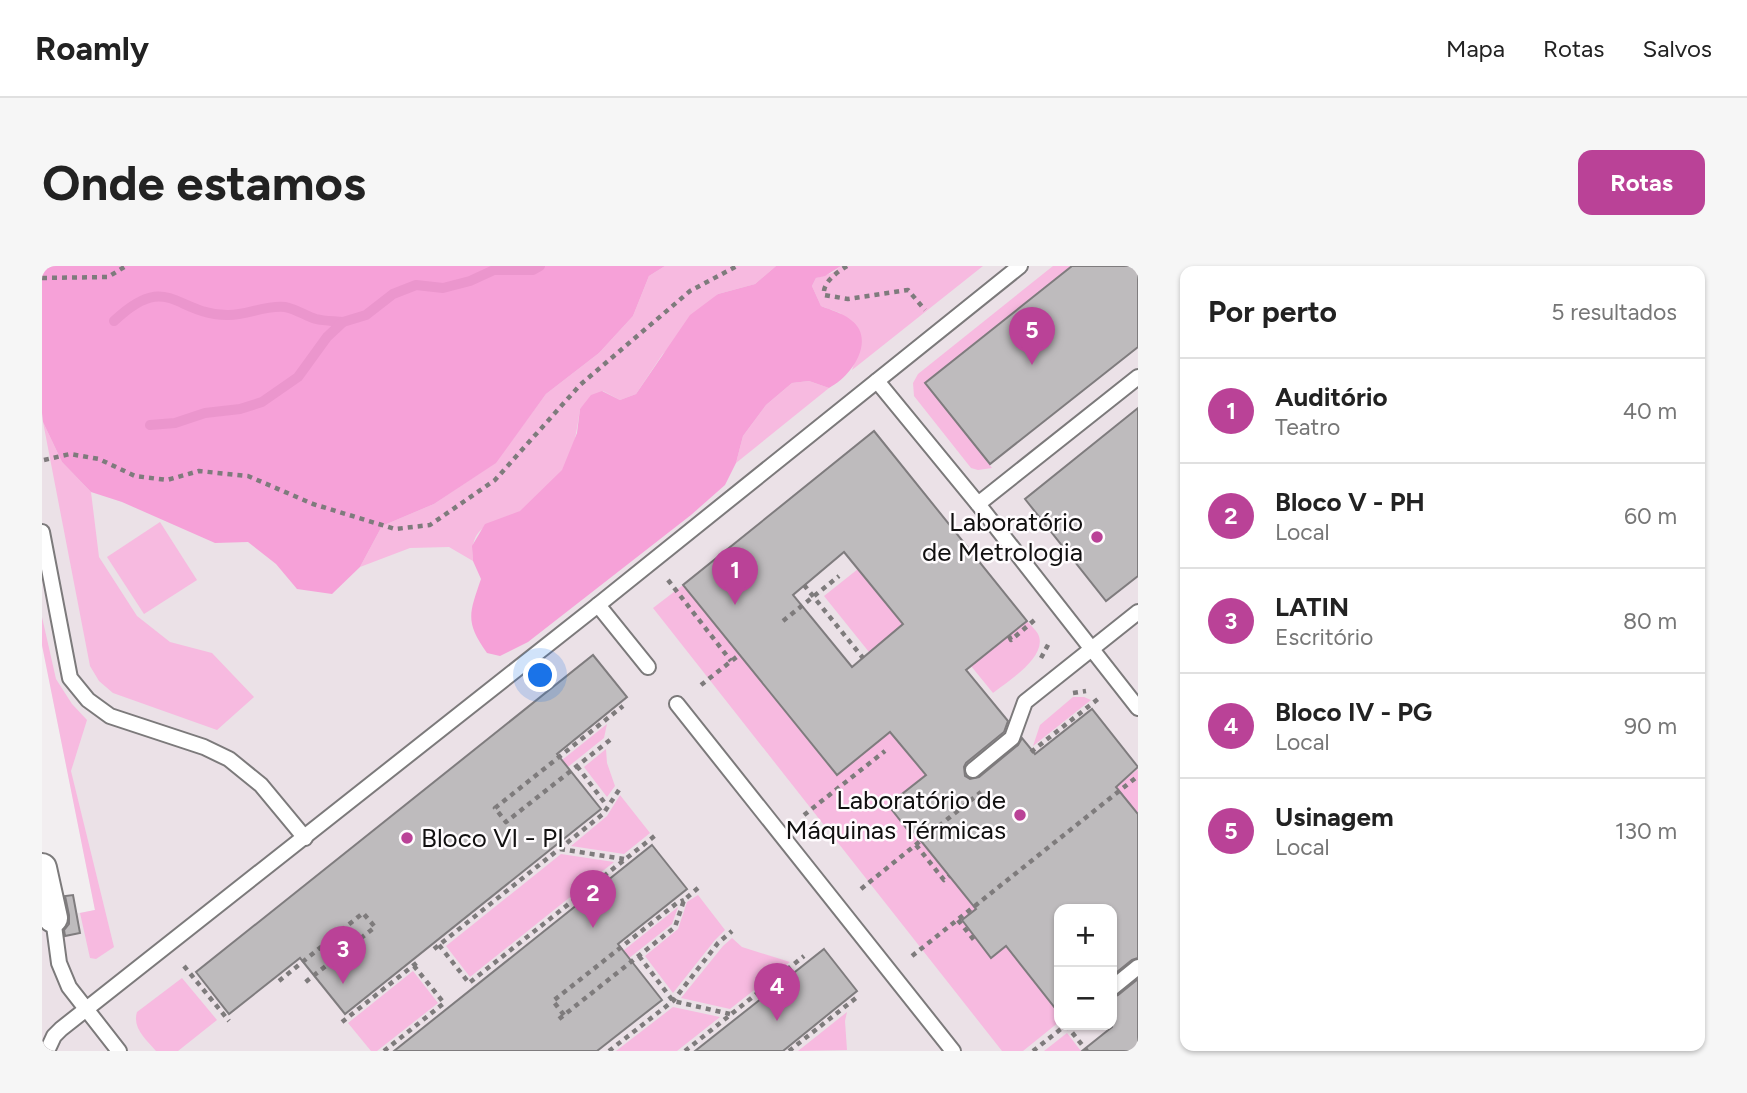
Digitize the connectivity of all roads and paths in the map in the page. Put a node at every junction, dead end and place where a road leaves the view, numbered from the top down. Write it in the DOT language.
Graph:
graph roads {
  1 [pos="126,266"];
  2 [pos="737,266"];
  3 [pos="847,266"];
  4 [pos="1020,266"];
  5 [pos="42,278"];
  6 [pos="925,310"];
  7 [pos="1138,377"];
  8 [pos="877,381"];
  9 [pos="44,460"];
  10 [pos="978,504"];
  11 [pos="42,532"];
  12 [pos="839,576"];
  13 [pos="668,580"];
  14 [pos="804,585"];
  15 [pos="814,597"];
  16 [pos="598,605"];
  17 [pos="1138,612"];
  18 [pos="1038,617"];
  19 [pos="783,621"];
  20 [pos="1009,636"];
  21 [pos="1091,649"];
  22 [pos="739,655"];
  23 [pos="863,657"];
  24 [pos="731,661"];
  25 [pos="648,667"];
  26 [pos="701,685"];
  27 [pos="1098,699"];
  28 [pos="677,705"];
  29 [pos="623,706"];
  30 [pos="1138,708"];
  31 [pos="610,740"];
  32 [pos="885,751"];
  33 [pos="1028,755"];
  34 [pos="577,766"];
  35 [pos="973,770"];
  36 [pos="1138,776"];
  37 [pos="621,787"];
  38 [pos="607,806"];
  39 [pos="804,815"];
  40 [pos="657,834"];
  41 [pos="305,838"];
  42 [pos="916,845"];
  43 [pos="560,849"];
  44 [pos="625,860"];
  45 [pos="42,868"];
  46 [pos="950,876"];
  47 [pos="698,888"];
  48 [pos="684,900"];
  49 [pos="53,918"];
  50 [pos="958,920"];
  51 [pos="732,930"];
  52 [pos="976,939"];
  53 [pos="639,956"];
  54 [pos="804,956"];
  55 [pos="912,956"];
  56 [pos="184,966"];
  57 [pos="1138,967"];
  58 [pos="279,981"];
  59 [pos="303,984"];
  60 [pos="1117,984"];
  61 [pos="856,998"];
  62 [pos="673,1001"];
  63 [pos="86,1010"];
  64 [pos="731,1015"];
  65 [pos="229,1021"];
  66 [pos="342,1022"];
  67 [pos="1060,1030"];
  68 [pos="1070,1030"];
  69 [pos="47,1051"];
  70 [pos="119,1051"];
  71 [pos="384,1051"];
  72 [pos="609,1051"];
  73 [pos="685,1051"];
  74 [pos="789,1051"];
  75 [pos="953,1051"];
  76 [pos="1033,1051"];
  77 [pos="1087,1051"];
  1 -- 5 [label="path"];
  2 -- 9 [label="path"];
  3 -- 6 [label="path"];
  4 -- 8 [label="lane"];
  7 -- 10 [label="lane"];
  8 -- 10 [label="lane"];
  8 -- 16 [label="lane"];
  10 -- 21 [label="lane"];
  11 -- 41 [label="lane"];
  12 -- 15 [label="path"];
  13 -- 24 [label="path"];
  14 -- 15 [label="path"];
  15 -- 19 [label="path"];
  15 -- 23 [label="path"];
  16 -- 25 [label="lane"];
  16 -- 41 [label="lane"];
  17 -- 21 [label="lane"];
  18 -- 20 [label="path"];
  21 -- 30 [label="lane"];
  21 -- 35 [label="lane"];
  22 -- 24 [label="path"];
  24 -- 26 [label="path"];
  27 -- 33 [label="path"];
  28 -- 75 [label="lane"];
  29 -- 34 [label="path"];
  31 -- 34 [label="path"];
  32 -- 39 [label="path"];
  34 -- 38 [label="path"];
  36 -- 50 [label="path"];
  37 -- 38 [label="path"];
  38 -- 43 [label="path"];
  40 -- 44 [label="path"];
  41 -- 63 [label="lane"];
  42 -- 46 [label="path"];
  43 -- 44 [label="path"];
  43 -- 44 [label="path"];
  45 -- 49 [label="street"];
  47 -- 48 [label="path"];
  48 -- 53 [label="path"];
  48 -- 53 [label="path"];
  49 -- 63 [label="lane"];
  50 -- 52 [label="path"];
  50 -- 55 [label="path"];
  51 -- 62 [label="path"];
  53 -- 62 [label="path"];
  54 -- 64 [label="path"];
  56 -- 65 [label="path"];
  57 -- 60 [label="lane"];
  58 -- 59 [label="path"];
  61 -- 74 [label="path"];
  62 -- 64 [label="path"];
  62 -- 72 [label="path"];
  63 -- 69 [label="lane"];
  63 -- 70 [label="lane"];
  64 -- 73 [label="path"];
  66 -- 71 [label="path"];
  67 -- 76 [label="path"];
  68 -- 77 [label="path"];
}
